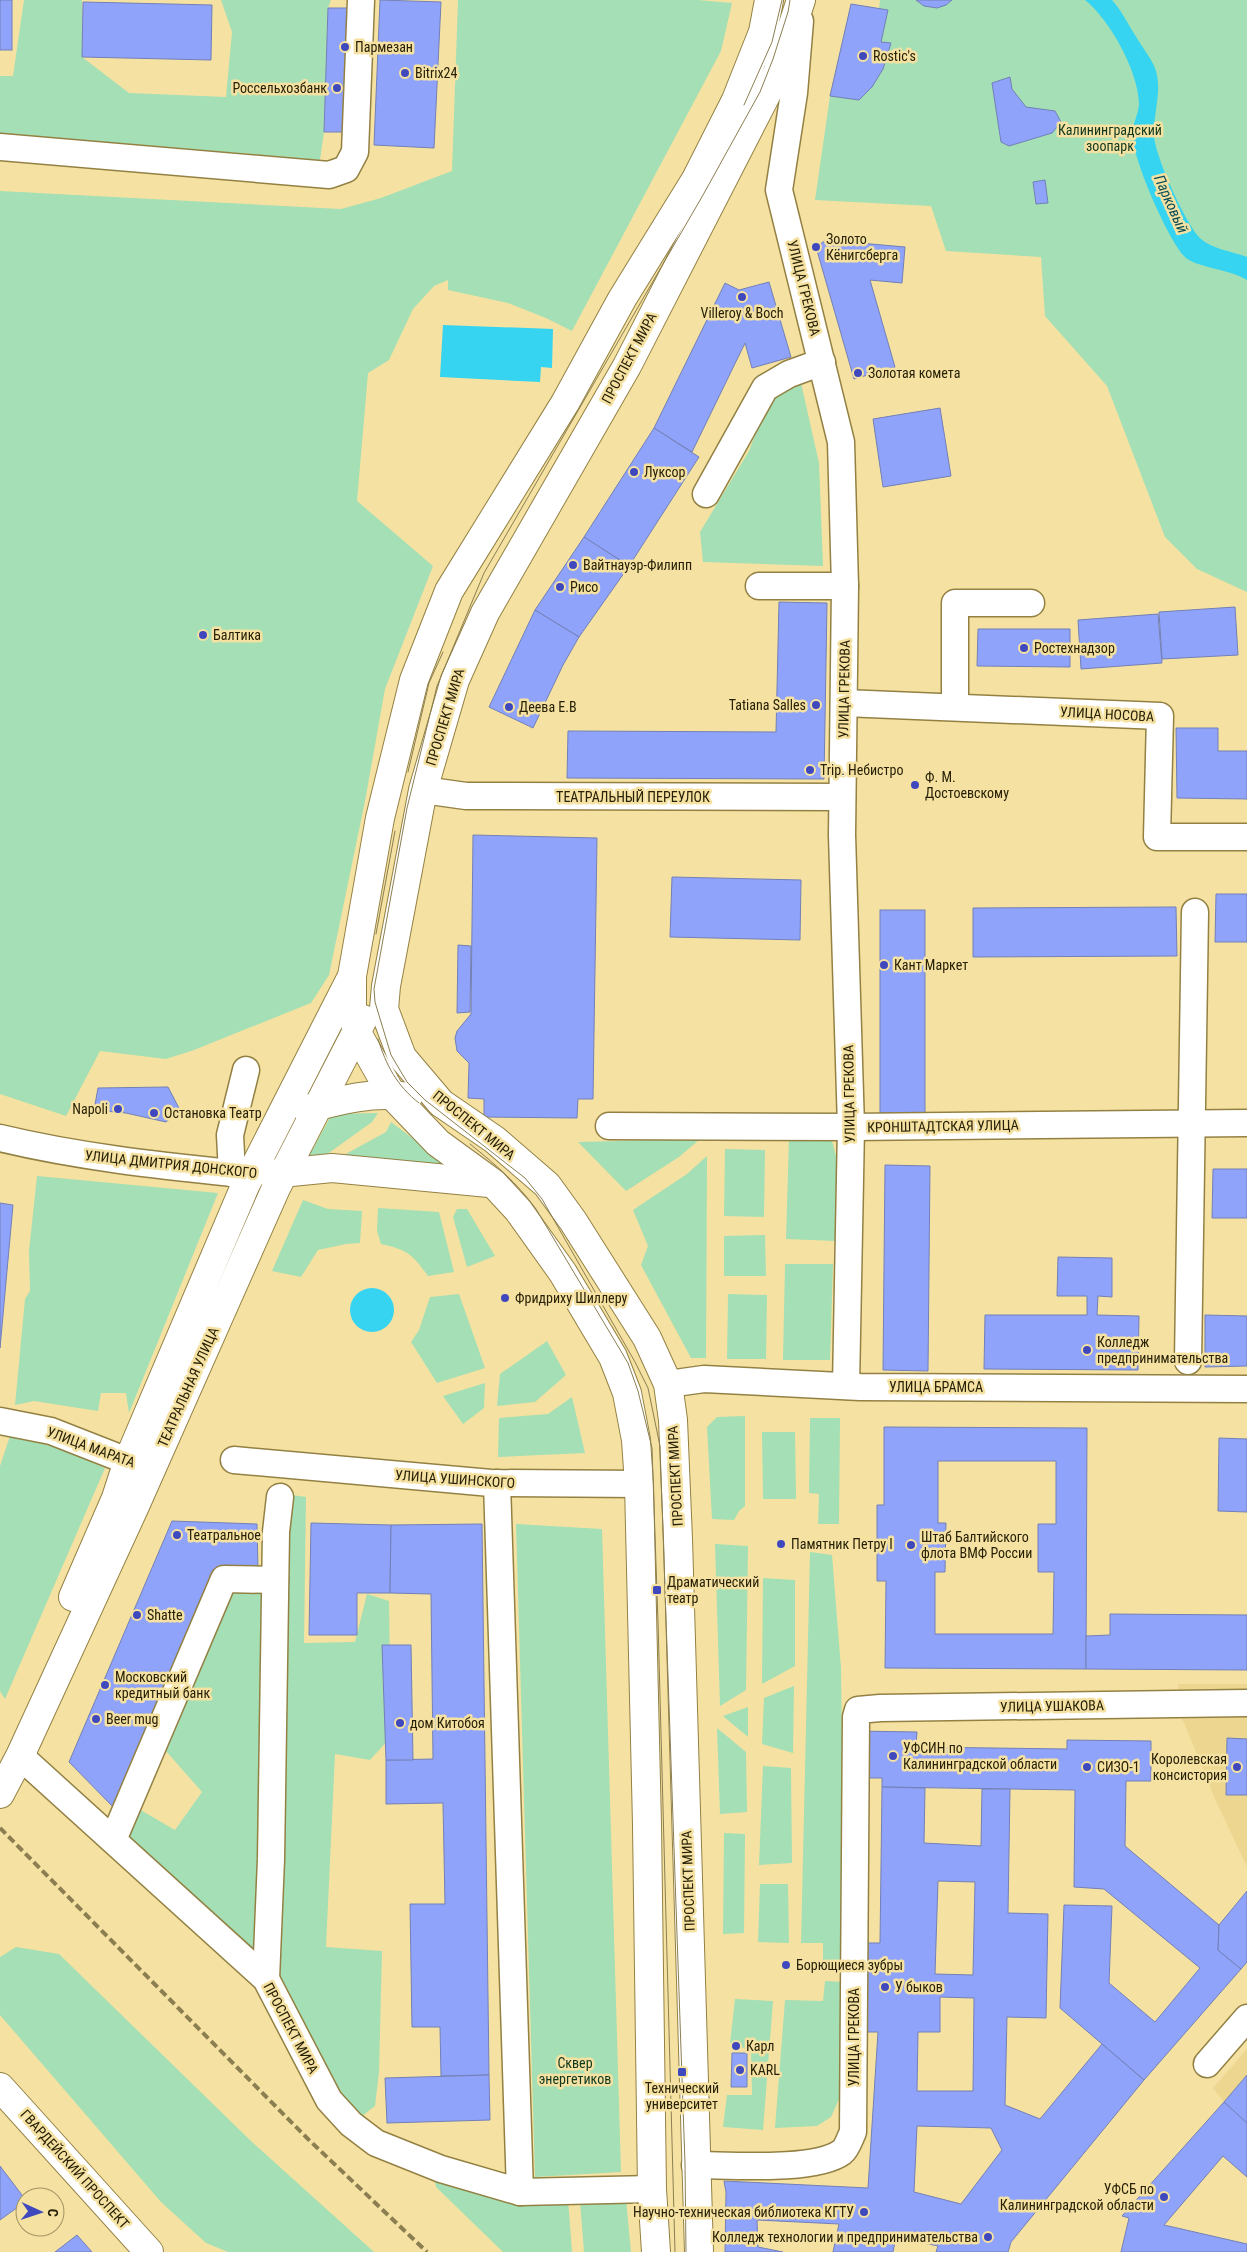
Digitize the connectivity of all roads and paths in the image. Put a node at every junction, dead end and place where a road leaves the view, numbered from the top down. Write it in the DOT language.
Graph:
graph roads {
  1 [pos="361,0"];
  2 [pos="769,0"];
  3 [pos="801,0"];
  4 [pos="0,147"];
  5 [pos="822,362"];
  6 [pos="706,494"];
  7 [pos="759,586"];
  8 [pos="845,586"];
  9 [pos="1031,603"];
  10 [pos="844,703"];
  11 [pos="955,707"];
  12 [pos="423,790"];
  13 [pos="842,797"];
  14 [pos="1247,837"];
  15 [pos="1195,912"];
  16 [pos="352,976"];
  17 [pos="386,986"];
  18 [pos="357,1032"];
  19 [pos="246,1070"];
  20 [pos="392,1095"];
  21 [pos="441,1102"];
  22 [pos="319,1106"];
  23 [pos="281,1116"];
  24 [pos="1192,1123"];
  25 [pos="1247,1123"];
  26 [pos="609,1126"];
  27 [pos="851,1127"];
  28 [pos="0,1138"];
  29 [pos="283,1173"];
  30 [pos="241,1174"];
  31 [pos="493,1183"];
  32 [pos="1188,1361"];
  33 [pos="668,1384"];
  34 [pos="846,1386"];
  35 [pos="1247,1389"];
  36 [pos="627,1393"];
  37 [pos="0,1421"];
  38 [pos="234,1460"];
  39 [pos="140,1465"];
  40 [pos="497,1483"];
  41 [pos="639,1484"];
  42 [pos="676,1484"];
  43 [pos="280,1497"];
  44 [pos="275,1580"];
  45 [pos="1247,1703"];
  46 [pos="858,1710"];
  47 [pos="11,1760"];
  48 [pos="0,1794"];
  49 [pos="114,1840"];
  50 [pos="266,1980"];
  51 [pos="1247,2018"];
  52 [pos="1207,2064"];
  53 [pos="0,2087"];
  54 [pos="696,2177"];
  55 [pos="652,2189"];
  56 [pos="520,2192"];
  57 [pos="149,2252"];
  58 [pos="656,2252"];
  59 [pos="699,2252"];
  1 -- 4 [label="street"];
  2 -- 16 [label="main road"];
  3 -- 5 [label="street, УЛИЦА ГРЕКОВА"];
  3 -- 12 [label="main road, ПРОСПЕКТ МИРА"];
  5 -- 6 [label="street"];
  5 -- 8 [label="street, УЛИЦА ГРЕКОВА"];
  7 -- 8 [label="street"];
  8 -- 10 [label="street, УЛИЦА ГРЕКОВА"];
  9 -- 11 [label="street"];
  10 -- 11 [label="street, УЛИЦА НОСОВА"];
  10 -- 13 [label="street, УЛИЦА ГРЕКОВА"];
  11 -- 14 [label="street, УЛИЦА НОСОВА"];
  12 -- 13 [label="street, ТЕАТРАЛЬНЫЙ ПЕРЕУЛОК"];
  12 -- 17 [label="main road, ПРОСПЕКТ МИРА"];
  13 -- 27 [label="street, УЛИЦА ГРЕКОВА"];
  15 -- 24 [label="street"];
  16 -- 18 [label="main road"];
  16 -- 23 [label="main road, ТЕАТРАЛЬНАЯ УЛИЦА"];
  17 -- 18 [label="main road, ТЕАТРАЛЬНАЯ УЛИЦА"];
  17 -- 21 [label="main road, ПРОСПЕКТ МИРА"];
  18 -- 20 [label="main road"];
  18 -- 22 [label="main road, ТЕАТРАЛЬНАЯ УЛИЦА"];
  19 -- 30 [label="street"];
  20 -- 21 [label="main road"];
  20 -- 22 [label="main road"];
  20 -- 31 [label="main road"];
  21 -- 33 [label="main road, ПРОСПЕКТ МИРА"];
  22 -- 23 [label="main road"];
  22 -- 29 [label="main road, ТЕАТРАЛЬНАЯ УЛИЦА"];
  23 -- 30 [label="main road, ТЕАТРАЛЬНАЯ УЛИЦА"];
  24 -- 25 [label="street, КРОНШТАДТСКАЯ УЛИЦА"];
  24 -- 27 [label="street, КРОНШТАДТСКАЯ УЛИЦА"];
  24 -- 32 [label="street"];
  26 -- 27 [label="street, КРОНШТАДТСКАЯ УЛИЦА"];
  27 -- 34 [label="street, УЛИЦА ГРЕКОВА"];
  28 -- 30 [label="street, УЛИЦА ДМИТРИЯ ДОНСКОГО"];
  29 -- 30 [label="main road, УЛИЦА ДМИТРИЯ ДОНСКОГО"];
  29 -- 31 [label="main road, УЛИЦА ДМИТРИЯ ДОНСКОГО"];
  29 -- 39 [label="main road, ТЕАТРАЛЬНАЯ УЛИЦА"];
  30 -- 39 [label="main road, ТЕАТРАЛЬНАЯ УЛИЦА"];
  31 -- 36 [label="main road"];
  33 -- 34 [label="street, УЛИЦА БРАМСА"];
  33 -- 36 [label="main road, УЛИЦА БРАМСА"];
  33 -- 42 [label="main road, ПРОСПЕКТ МИРА"];
  34 -- 35 [label="street, УЛИЦА БРАМСА"];
  36 -- 41 [label="main road"];
  37 -- 39 [label="street, УЛИЦА МАРАТА"];
  38 -- 40 [label="street, УЛИЦА УШИНСКОГО"];
  39 -- 47 [label="main road, ТЕАТРАЛЬНАЯ УЛИЦА"];
  40 -- 41 [label="street, УЛИЦА УШИНСКОГО"];
  40 -- 56 [label="street"];
  41 -- 42 [label="main road, УЛИЦА УШИНСКОГО"];
  41 -- 55 [label="main road"];
  42 -- 54 [label="main road, ПРОСПЕКТ МИРА"];
  43 -- 44 [label="street"];
  44 -- 49 [label="street"];
  44 -- 50 [label="street"];
  45 -- 46 [label="street, УЛИЦА УШАКОВА"];
  46 -- 54 [label="street, УЛИЦА ГРЕКОВА"];
  47 -- 48 [label="main road, ТЕАТРАЛЬНАЯ УЛИЦА"];
  47 -- 49 [label="street, ПРОСПЕКТ МИРА"];
  49 -- 50 [label="street, ПРОСПЕКТ МИРА"];
  50 -- 56 [label="street, ПРОСПЕКТ МИРА"];
  51 -- 52 [label="street"];
  53 -- 57 [label="main road, ГВАРДЕЙСКИЙ ПРОСПЕКТ"];
  54 -- 55 [label="main road, ПРОСПЕКТ МИРА"];
  54 -- 59 [label="main road, ПРОСПЕКТ МИРА"];
  55 -- 56 [label="street, ПРОСПЕКТ МИРА"];
  55 -- 58 [label="main road"];
}
